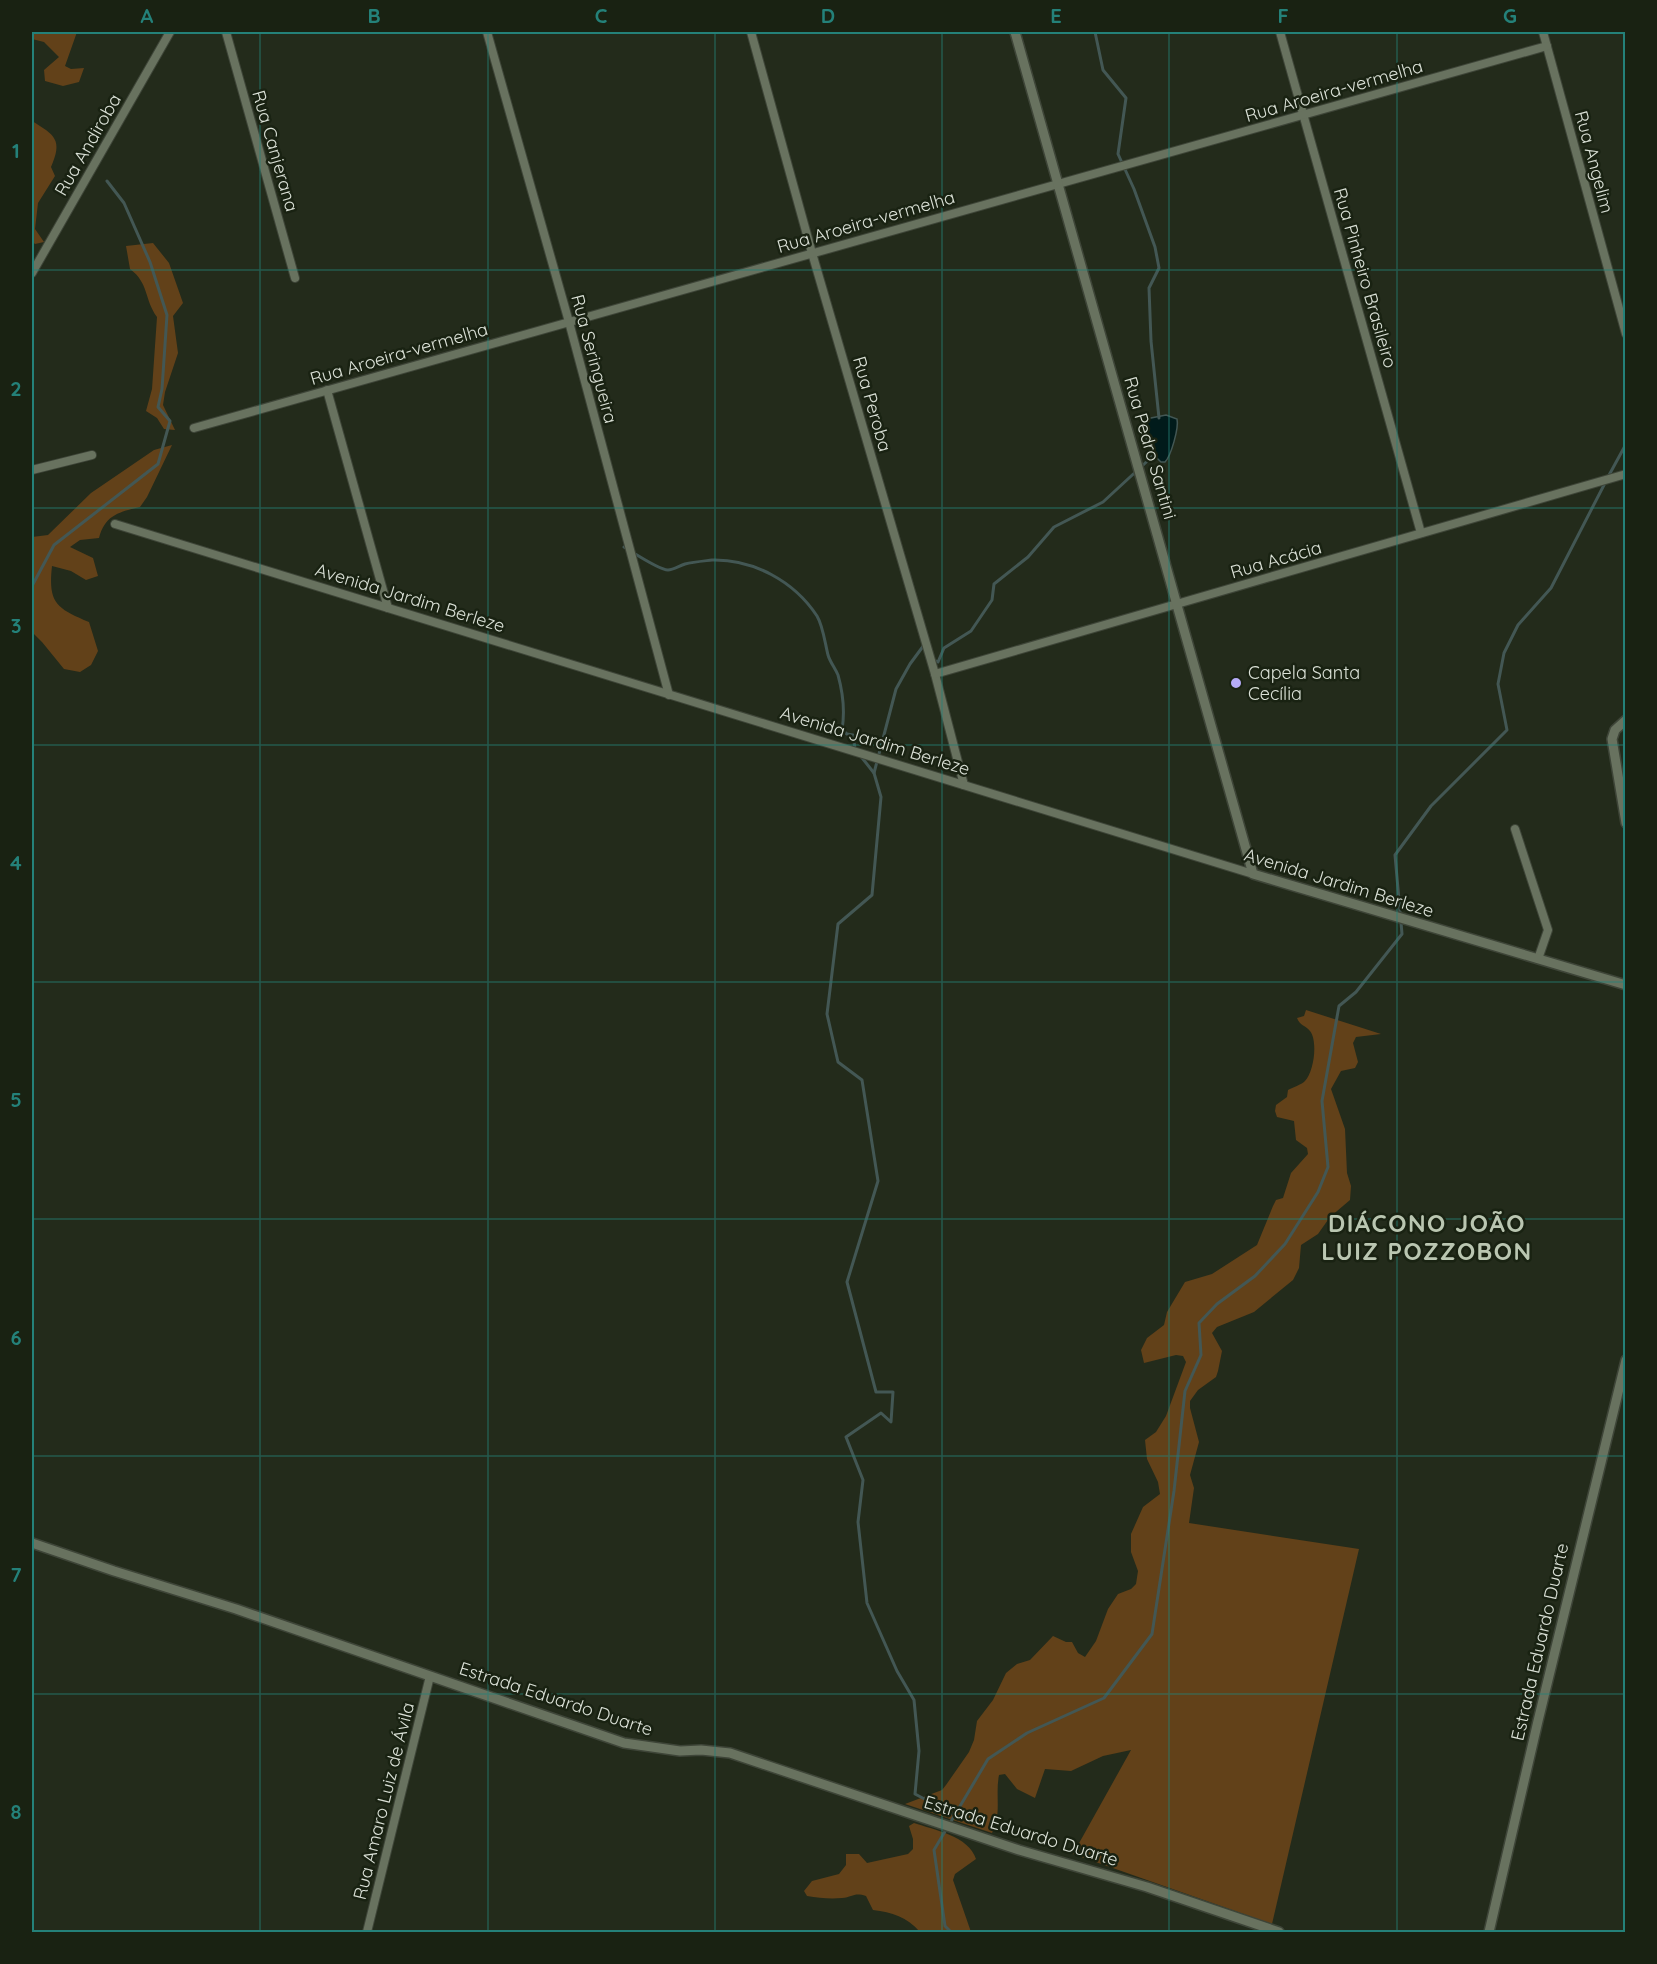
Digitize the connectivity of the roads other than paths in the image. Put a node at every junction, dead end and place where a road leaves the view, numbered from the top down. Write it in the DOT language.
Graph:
graph roads {
  1 [pos="170,32"];
  2 [pos="226,32"];
  3 [pos="487,32"];
  4 [pos="751,32"];
  5 [pos="1015,32"];
  6 [pos="1280,32"];
  7 [pos="1543,32"];
  8 [pos="1547,46"];
  9 [pos="1303,115"];
  10 [pos="1058,184"];
  11 [pos="812,253"];
  12 [pos="32,273"];
  13 [pos="295,278"];
  14 [pos="569,322"];
  15 [pos="1626,334"];
  16 [pos="327,390"];
  17 [pos="194,428"];
  18 [pos="92,455"];
  19 [pos="32,470"];
  20 [pos="1626,474"];
  21 [pos="115,524"];
  22 [pos="1421,533"];
  23 [pos="1177,604"];
  24 [pos="388,608"];
  25 [pos="935,674"];
  26 [pos="669,695"];
  27 [pos="1626,720"];
  28 [pos="963,785"];
  29 [pos="1626,823"];
  30 [pos="1515,829"];
  31 [pos="1253,874"];
  32 [pos="1538,959"];
  33 [pos="1626,985"];
  34 [pos="1626,1360"];
  35 [pos="32,1543"];
  36 [pos="430,1676"];
  37 [pos="367,1932"];
  38 [pos="1279,1932"];
  39 [pos="1489,1932"];
  1 -- 12 [label="street, Rua Andiroba"];
  2 -- 13 [label="street, Rua Canjerana"];
  3 -- 14 [label="street, Rua Seringueira"];
  4 -- 11 [label="street, Rua Peroba"];
  5 -- 10 [label="street, Rua Pedro Santini"];
  6 -- 9 [label="street, Rua Pinheiro Brasileiro"];
  7 -- 8 [label="street, Rua Angelim"];
  8 -- 9 [label="street, Rua Aroeira-vermelha"];
  8 -- 15 [label="street, Rua Angelim"];
  9 -- 10 [label="street, Rua Aroeira-vermelha"];
  9 -- 22 [label="street, Rua Pinheiro Brasileiro"];
  10 -- 11 [label="street, Rua Aroeira-vermelha"];
  10 -- 23 [label="street, Rua Pedro Santini"];
  11 -- 14 [label="street, Rua Aroeira-vermelha"];
  11 -- 25 [label="street, Rua Peroba"];
  14 -- 16 [label="street, Rua Aroeira-vermelha"];
  14 -- 26 [label="street, Rua Seringueira"];
  16 -- 17 [label="street, Rua Aroeira-vermelha"];
  16 -- 24 [label="street"];
  18 -- 19 [label="street"];
  20 -- 22 [label="street, Rua Acácia"];
  21 -- 24 [label="street, Avenida Jardim Berleze"];
  22 -- 23 [label="street, Rua Acácia"];
  23 -- 25 [label="street, Rua Acácia"];
  23 -- 31 [label="street, Rua Pedro Santini"];
  24 -- 26 [label="street, Avenida Jardim Berleze"];
  25 -- 28 [label="street, Rua Peroba"];
  26 -- 28 [label="street, Avenida Jardim Berleze"];
  27 -- 29 [label="street"];
  28 -- 31 [label="street, Avenida Jardim Berleze"];
  30 -- 32 [label="street"];
  31 -- 32 [label="street, Avenida Jardim Berleze"];
  32 -- 33 [label="street, Avenida Jardim Berleze"];
  34 -- 39 [label="street, Estrada Eduardo Duarte"];
  35 -- 36 [label="street, Estrada Eduardo Duarte"];
  36 -- 37 [label="street, Rua Amaro Luiz de Ávila"];
  36 -- 38 [label="street, Estrada Eduardo Duarte"];
}
